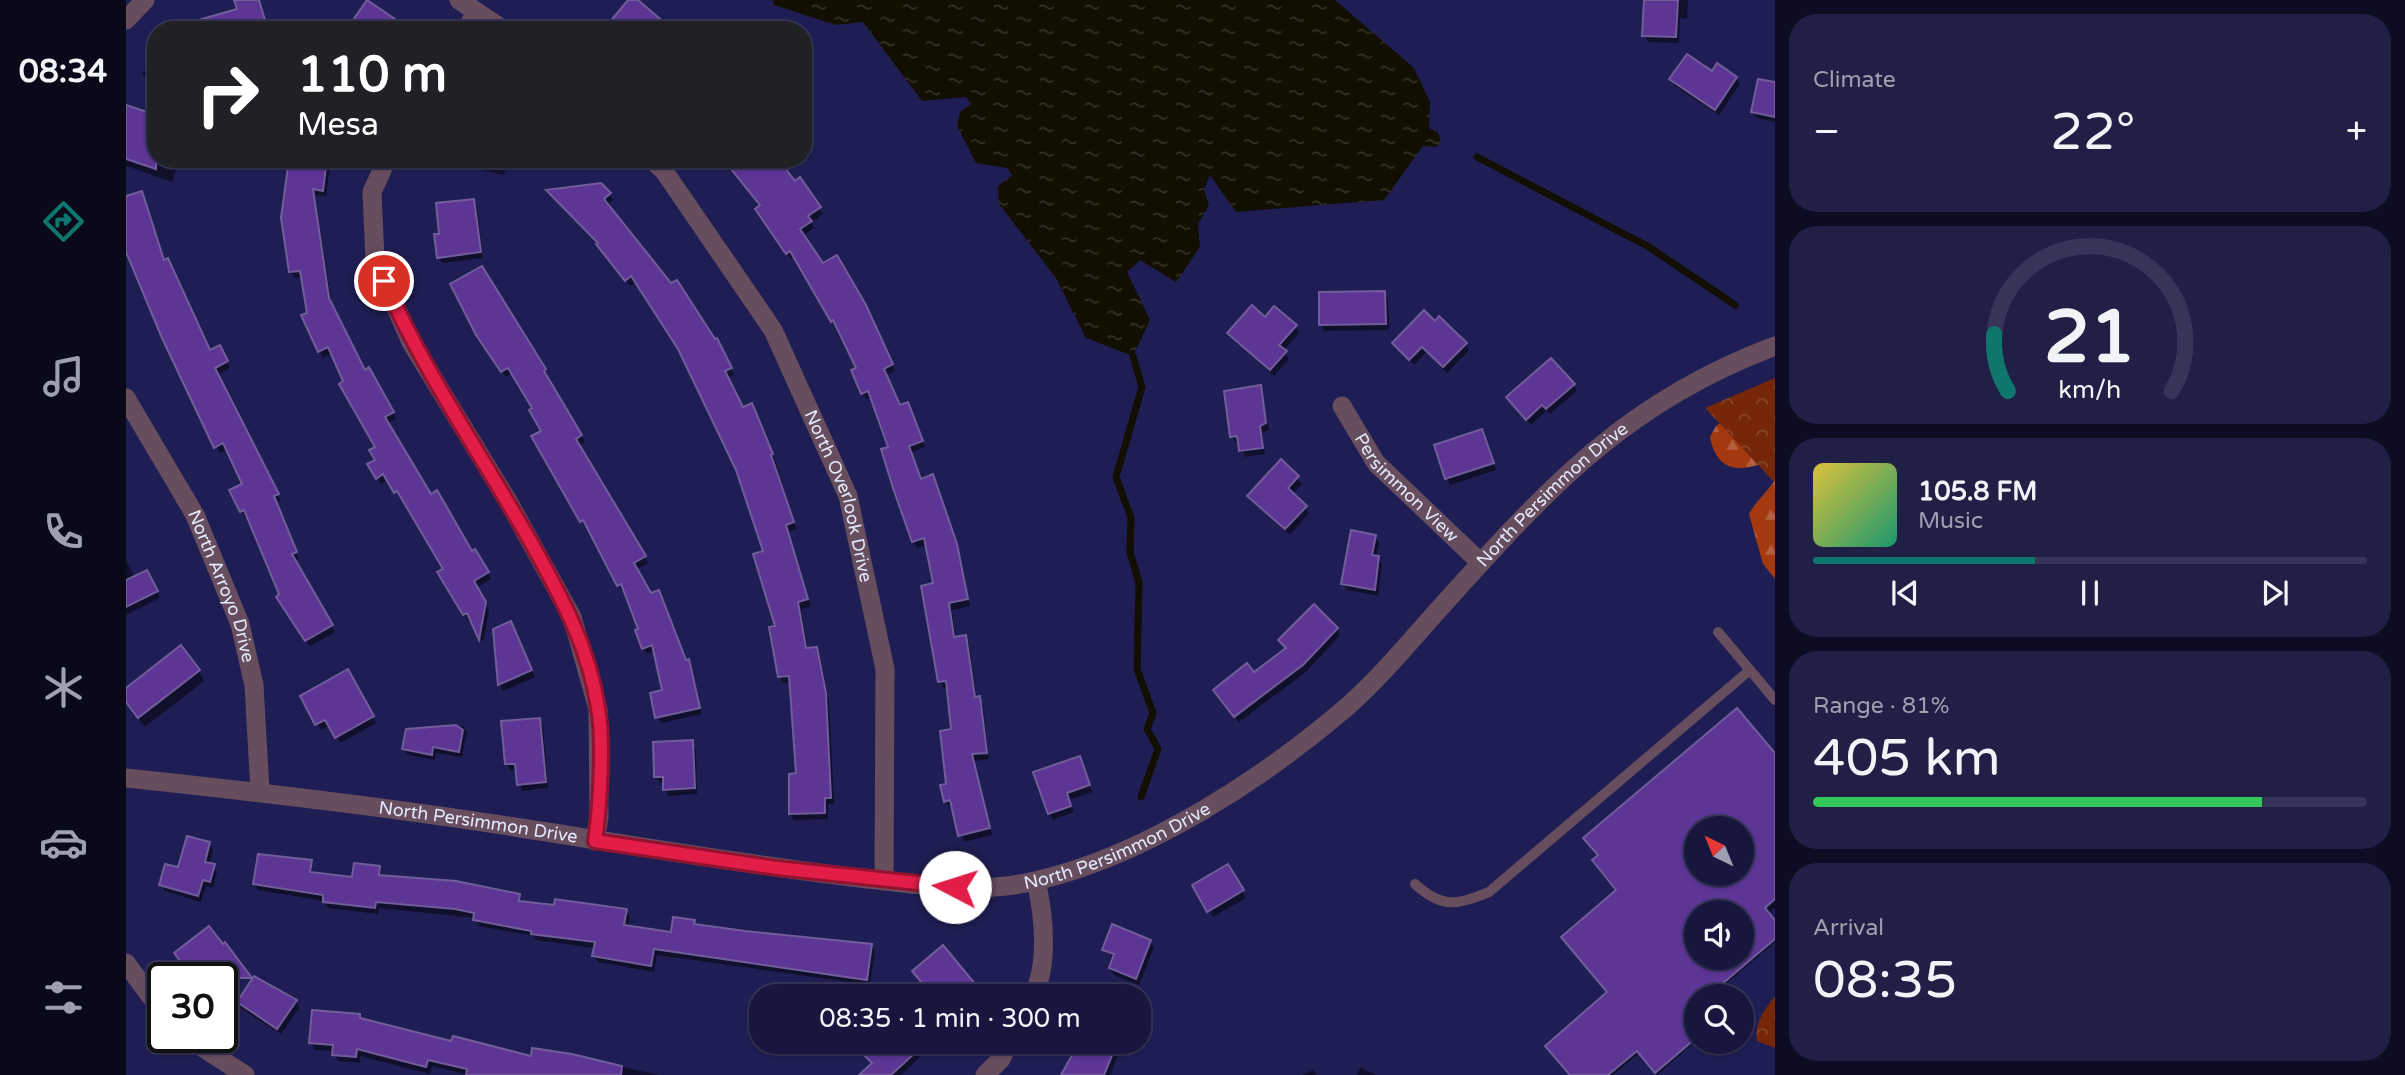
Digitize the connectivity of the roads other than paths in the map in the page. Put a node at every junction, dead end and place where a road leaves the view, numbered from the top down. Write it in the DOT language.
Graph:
graph roads {
  1 [pos="145,0"];
  2 [pos="459,0"];
  3 [pos="477,12"];
  4 [pos="126,20"];
  5 [pos="471,21"];
  6 [pos="490,21"];
  7 [pos="383,168"];
  8 [pos="661,168"];
  9 [pos="1775,346"];
  10 [pos="126,398"];
  11 [pos="1342,406"];
  12 [pos="1481,563"];
  13 [pos="1718,632"];
  14 [pos="1750,670"];
  15 [pos="1775,700"];
  16 [pos="126,778"];
  17 [pos="260,791"];
  18 [pos="595,841"];
  19 [pos="884,881"];
  20 [pos="1036,881"];
  21 [pos="1415,884"];
  22 [pos="126,963"];
  23 [pos="1039,984"];
  24 [pos="147,991"];
  25 [pos="211,1053"];
  26 [pos="1004,1054"];
  27 [pos="244,1075"];
  28 [pos="985,1075"];
  1 -- 4 [label="street"];
  2 -- 3 [label="street"];
  3 -- 5 [label="street"];
  3 -- 6 [label="street"];
  7 -- 18 [label="street"];
  8 -- 19 [label="street, North Overlook Drive"];
  9 -- 12 [label="street, North Persimmon Drive"];
  10 -- 17 [label="street, North Arroyo Drive"];
  11 -- 12 [label="street, Persimmon View"];
  12 -- 20 [label="street, North Persimmon Drive"];
  13 -- 14 [label="lane"];
  14 -- 15 [label="lane"];
  14 -- 21 [label="lane"];
  16 -- 17 [label="street, North Persimmon Drive"];
  17 -- 18 [label="street, North Persimmon Drive"];
  18 -- 19 [label="street, North Persimmon Drive"];
  19 -- 20 [label="street, North Persimmon Drive"];
  20 -- 23 [label="street"];
  22 -- 24 [label="street"];
  25 -- 27 [label="street"];
  26 -- 28 [label="street"];
}
